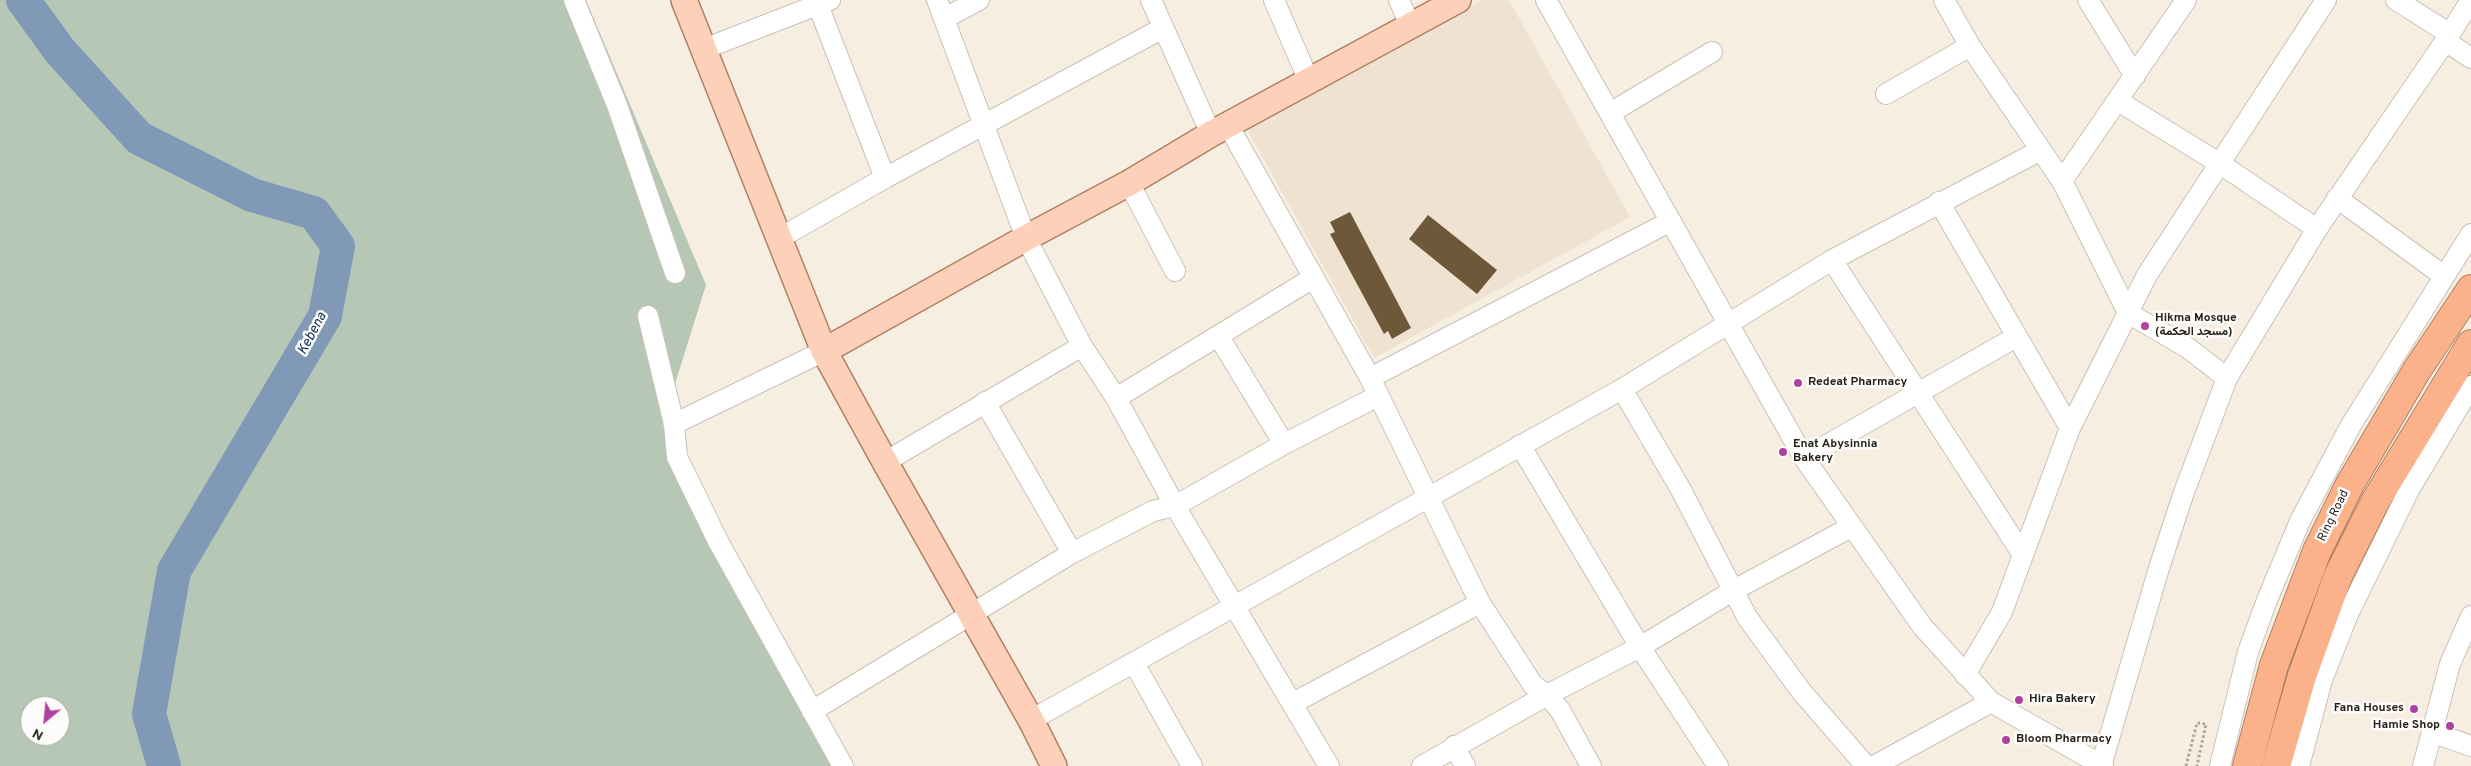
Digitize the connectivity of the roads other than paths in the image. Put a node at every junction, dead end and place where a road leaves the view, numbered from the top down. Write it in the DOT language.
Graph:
graph roads {
  1 [pos="574,0"];
  2 [pos="684,0"];
  3 [pos="979,0"];
  4 [pos="1151,0"];
  5 [pos="1274,0"];
  6 [pos="1398,0"];
  7 [pos="1458,0"];
  8 [pos="1546,0"];
  9 [pos="1944,0"];
  10 [pos="2088,0"];
  11 [pos="2186,0"];
  12 [pos="2326,0"];
  13 [pos="2396,0"];
  14 [pos="2470,0"];
  15 [pos="821,1"];
  16 [pos="941,9"];
  17 [pos="1410,25"];
  18 [pos="1163,28"];
  19 [pos="2447,38"];
  20 [pos="1970,46"];
  21 [pos="704,49"];
  22 [pos="1712,52"];
  23 [pos="2471,58"];
  24 [pos="2135,76"];
  25 [pos="1309,81"];
  26 [pos="1886,94"];
  27 [pos="2118,101"];
  28 [pos="1610,113"];
  29 [pos="983,124"];
  30 [pos="1220,129"];
  31 [pos="2041,150"];
  32 [pos="2219,163"];
  33 [pos="885,178"];
  34 [pos="2062,181"];
  35 [pos="1129,184"];
  36 [pos="2337,198"];
  37 [pos="1939,202"];
  38 [pos="1671,221"];
  39 [pos="2317,229"];
  40 [pos="2471,234"];
  41 [pos="1026,238"];
  42 [pos="778,239"];
  43 [pos="1832,260"];
  44 [pos="1175,272"];
  45 [pos="675,274"];
  46 [pos="2444,276"];
  47 [pos="1313,278"];
  48 [pos="2471,289"];
  49 [pos="2128,313"];
  50 [pos="648,316"];
  51 [pos="1729,324"];
  52 [pos="1219,337"];
  53 [pos="2016,337"];
  54 [pos="2471,344"];
  55 [pos="1082,346"];
  56 [pos="824,351"];
  57 [pos="1370,378"];
  58 [pos="2227,378"];
  59 [pos="2471,386"];
  60 [pos="1622,389"];
  61 [pos="1918,395"];
  62 [pos="1378,396"];
  63 [pos="1116,398"];
  64 [pos="985,402"];
  65 [pos="674,424"];
  66 [pos="2070,428"];
  67 [pos="1284,444"];
  68 [pos="1520,445"];
  69 [pos="1804,458"];
  70 [pos="885,462"];
  71 [pos="1428,497"];
  72 [pos="1175,506"];
  73 [pos="1851,527"];
  74 [pos="1072,553"];
  75 [pos="2023,555"];
  76 [pos="1734,590"];
  77 [pos="1480,602"];
  78 [pos="1234,607"];
  79 [pos="972,613"];
  80 [pos="2471,616"];
  81 [pos="1640,647"];
  82 [pos="1134,663"];
  83 [pos="1965,675"];
  84 [pos="1547,695"];
  85 [pos="1991,702"];
  86 [pos="1293,703"];
  87 [pos="812,711"];
  88 [pos="1031,720"];
  89 [pos="2432,732"];
  90 [pos="1454,746"];
  91 [pos="2471,746"];
  92 [pos="843,766"];
  93 [pos="1054,766"];
  94 [pos="1192,766"];
  95 [pos="1329,766"];
  96 [pos="1422,766"];
  97 [pos="1465,766"];
  98 [pos="1591,766"];
  99 [pos="1718,766"];
  100 [pos="1866,766"];
  101 [pos="1874,766"];
  102 [pos="2102,766"];
  103 [pos="2220,766"];
  104 [pos="2247,766"];
  105 [pos="2276,766"];
  106 [pos="2299,766"];
  107 [pos="2423,766"];
  1 -- 45 [label="street"];
  2 -- 21 [label="main road"];
  3 -- 16 [label="street"];
  4 -- 18 [label="street"];
  5 -- 25 [label="street"];
  6 -- 17 [label="street"];
  7 -- 17 [label="main road"];
  8 -- 28 [label="street"];
  9 -- 20 [label="street"];
  10 -- 24 [label="street"];
  11 -- 24 [label="street"];
  12 -- 32 [label="street"];
  13 -- 19 [label="street"];
  14 -- 19 [label="street"];
  15 -- 21 [label="street"];
  15 -- 33 [label="street"];
  16 -- 29 [label="street"];
  17 -- 25 [label="main road"];
  18 -- 29 [label="street"];
  18 -- 30 [label="street"];
  19 -- 23 [label="street"];
  19 -- 36 [label="street"];
  20 -- 26 [label="street"];
  20 -- 31 [label="street"];
  21 -- 42 [label="main road"];
  22 -- 28 [label="street"];
  24 -- 27 [label="street"];
  25 -- 30 [label="main road"];
  27 -- 32 [label="street"];
  27 -- 34 [label="street"];
  28 -- 38 [label="street"];
  29 -- 33 [label="street"];
  29 -- 41 [label="street"];
  30 -- 35 [label="main road"];
  30 -- 47 [label="street"];
  31 -- 34 [label="street"];
  31 -- 37 [label="street"];
  32 -- 39 [label="street"];
  32 -- 49 [label="street"];
  33 -- 42 [label="street"];
  34 -- 49 [label="street"];
  35 -- 41 [label="main road"];
  35 -- 44 [label="street"];
  36 -- 39 [label="street"];
  36 -- 46 [label="street"];
  37 -- 43 [label="street"];
  37 -- 53 [label="street"];
  38 -- 51 [label="street"];
  38 -- 57 [label="street"];
  39 -- 58 [label="street"];
  40 -- 46 [label="street"];
  41 -- 55 [label="street"];
  41 -- 56 [label="main road"];
  42 -- 56 [label="main road"];
  43 -- 51 [label="street"];
  43 -- 61 [label="street"];
  46 -- 103 [label="street"];
  47 -- 52 [label="street"];
  47 -- 57 [label="street"];
  48 -- 104 [label="highway, Ring Road"];
  49 -- 58 [label="street"];
  49 -- 66 [label="street"];
  50 -- 65 [label="street"];
  51 -- 60 [label="street"];
  51 -- 69 [label="street"];
  52 -- 63 [label="street"];
  52 -- 67 [label="street"];
  53 -- 61 [label="street"];
  53 -- 66 [label="street"];
  54 -- 105 [label="highway"];
  55 -- 63 [label="street"];
  55 -- 64 [label="street"];
  56 -- 65 [label="street"];
  56 -- 70 [label="main road"];
  57 -- 62 [label="street"];
  58 -- 102 [label="street"];
  59 -- 106 [label="street"];
  60 -- 68 [label="street"];
  60 -- 76 [label="street"];
  61 -- 69 [label="street"];
  61 -- 75 [label="street"];
  62 -- 67 [label="street"];
  62 -- 71 [label="street"];
  63 -- 72 [label="street"];
  64 -- 70 [label="street"];
  64 -- 74 [label="street"];
  65 -- 87 [label="street"];
  66 -- 75 [label="street"];
  67 -- 72 [label="street"];
  68 -- 71 [label="street"];
  68 -- 81 [label="street"];
  69 -- 73 [label="street"];
  70 -- 79 [label="main road"];
  71 -- 77 [label="street"];
  71 -- 78 [label="street"];
  72 -- 74 [label="street"];
  72 -- 78 [label="street"];
  73 -- 76 [label="street"];
  73 -- 83 [label="street"];
  74 -- 79 [label="street"];
  75 -- 83 [label="street"];
  76 -- 81 [label="street"];
  76 -- 100 [label="street"];
  77 -- 84 [label="street"];
  77 -- 86 [label="street"];
  78 -- 82 [label="street"];
  78 -- 86 [label="street"];
  79 -- 87 [label="street"];
  79 -- 88 [label="main road"];
  80 -- 89 [label="street"];
  81 -- 84 [label="street"];
  81 -- 99 [label="street"];
  82 -- 88 [label="street"];
  82 -- 94 [label="street"];
  83 -- 85 [label="street"];
  84 -- 90 [label="street"];
  84 -- 98 [label="street"];
  85 -- 101 [label="street"];
  85 -- 102 [label="street"];
  86 -- 95 [label="street"];
  87 -- 92 [label="street"];
  88 -- 93 [label="main road"];
  89 -- 91 [label="street"];
  89 -- 107 [label="street"];
  90 -- 96 [label="street"];
  90 -- 97 [label="street"];
}
